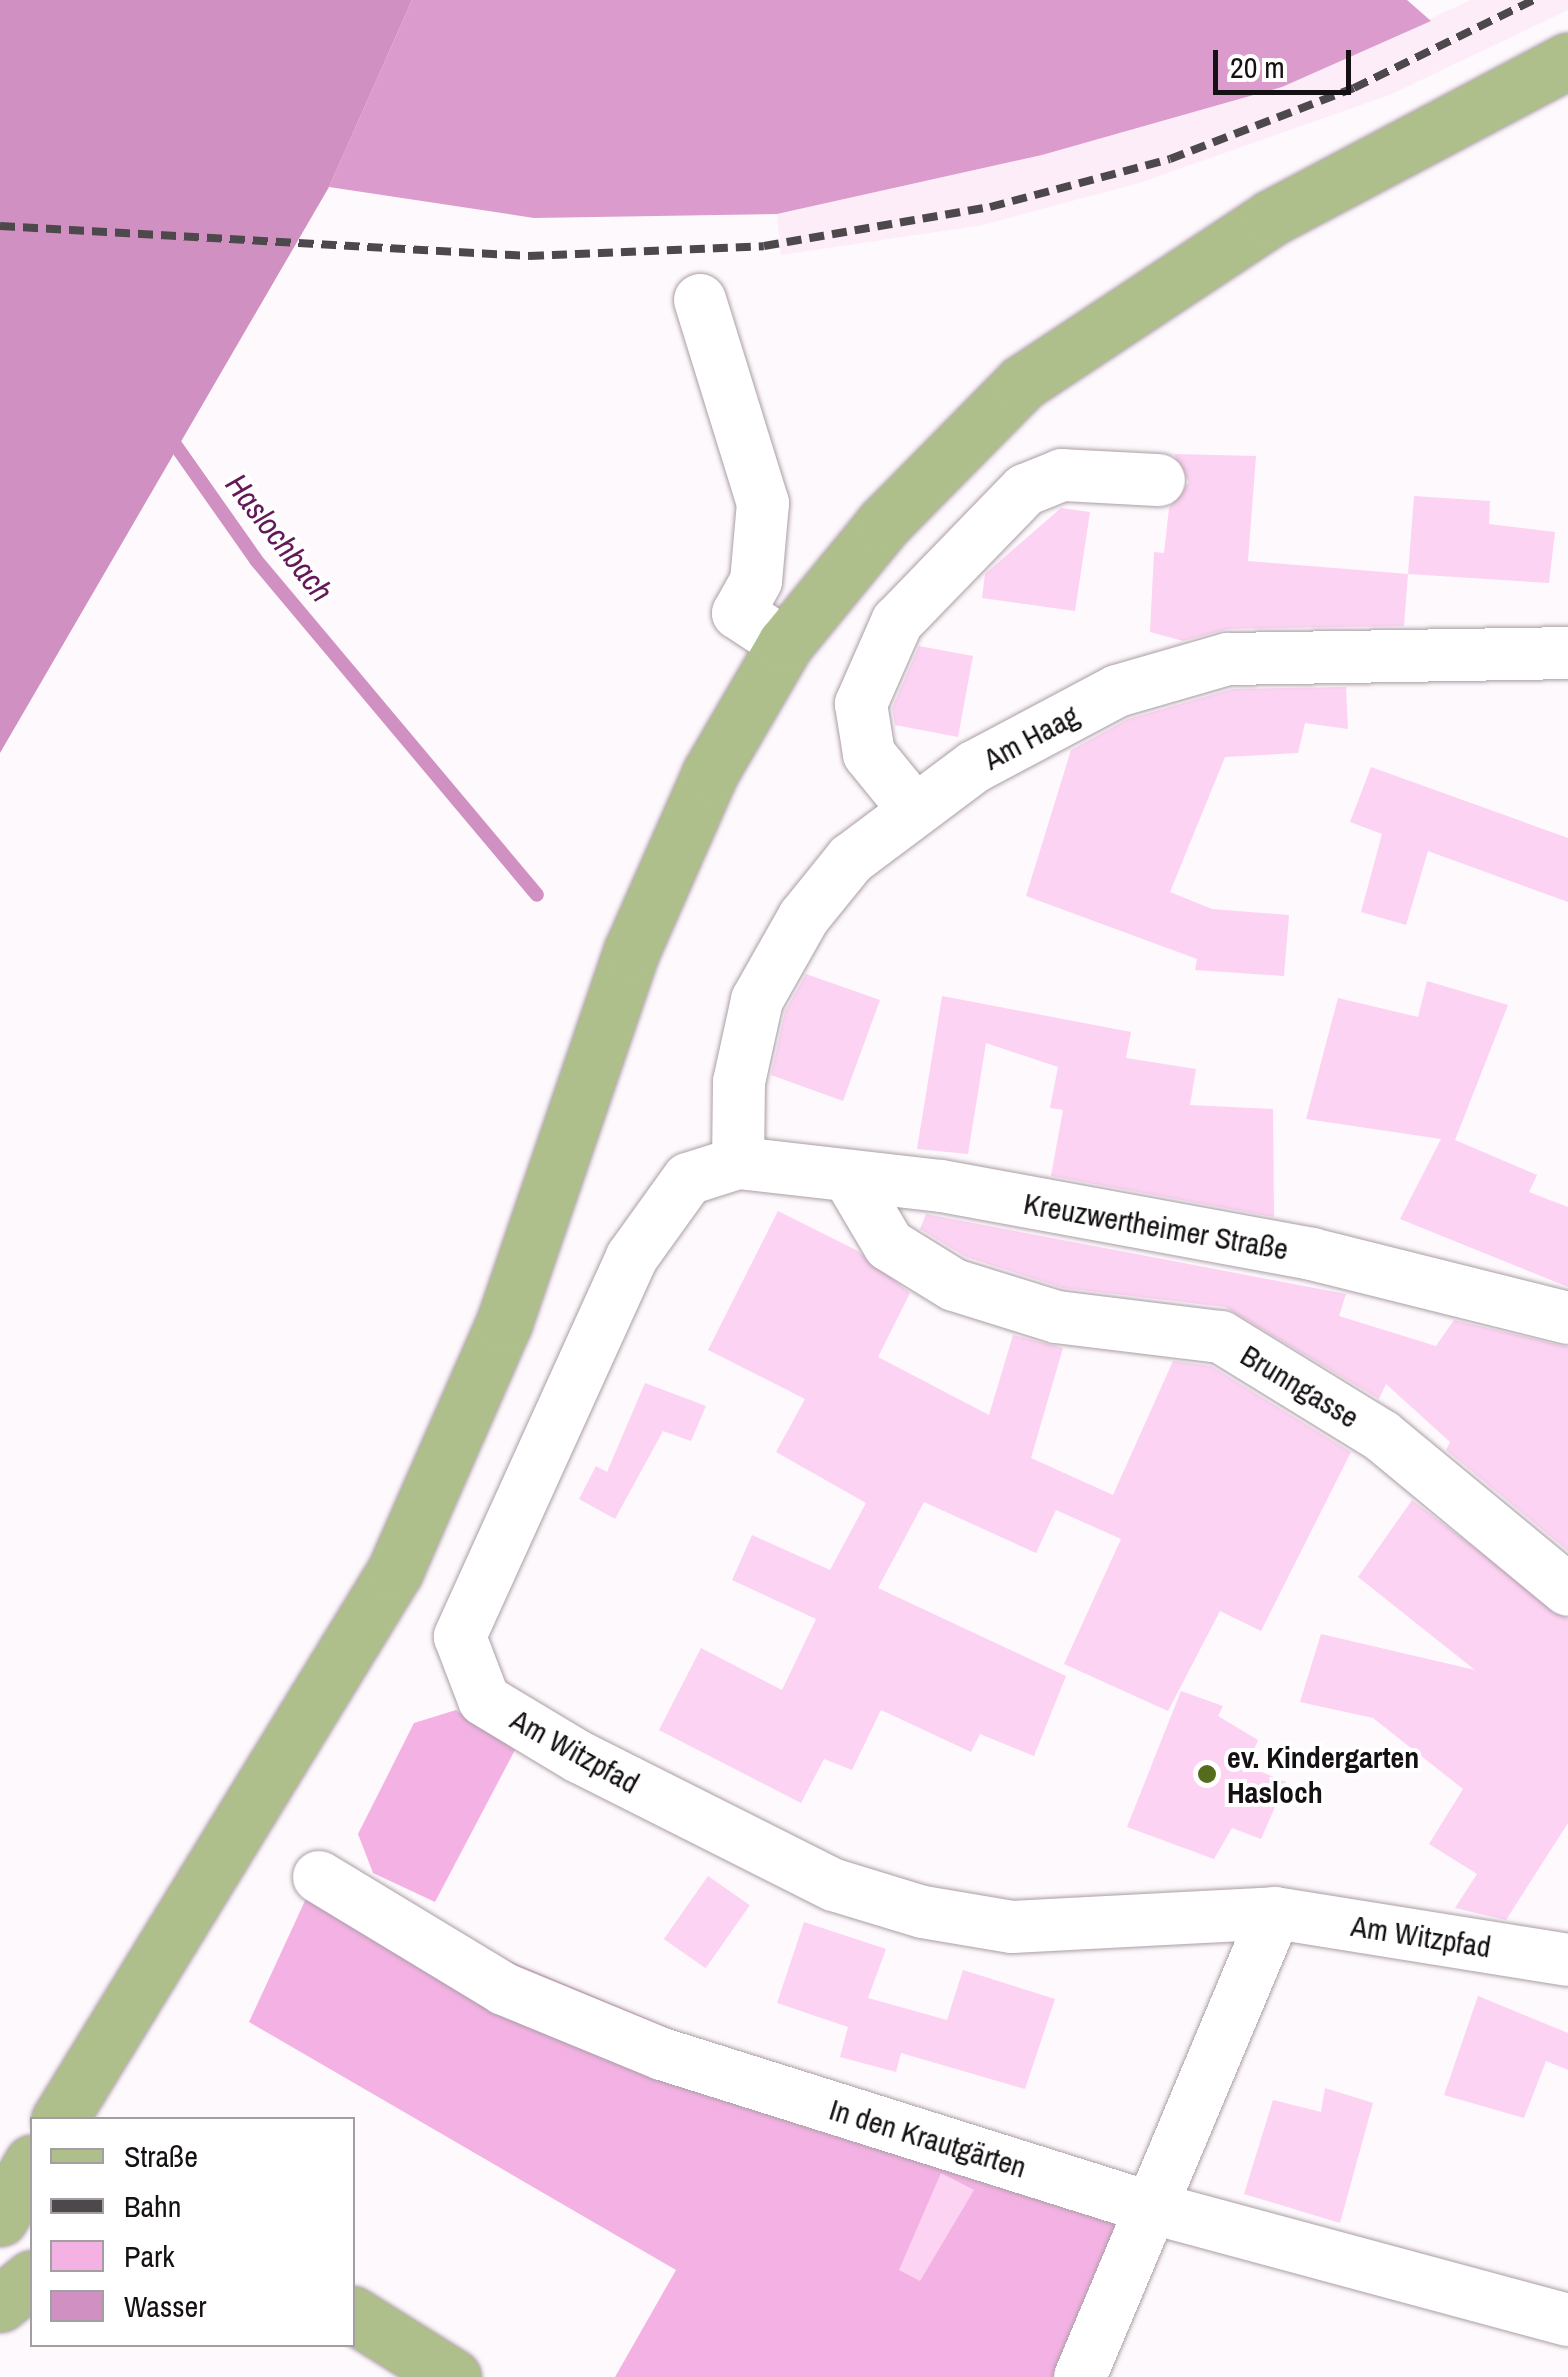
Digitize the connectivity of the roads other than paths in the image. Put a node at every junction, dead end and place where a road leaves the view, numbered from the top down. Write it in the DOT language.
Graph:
graph roads {
  1 [pos="1568,62"];
  2 [pos="700,300"];
  3 [pos="1158,480"];
  4 [pos="786,644"];
  5 [pos="1568,652"];
  6 [pos="913,808"];
  7 [pos="738,1164"];
  8 [pos="850,1179"];
  9 [pos="1568,1318"];
  10 [pos="1568,1590"];
  11 [pos="319,1877"];
  12 [pos="1275,1913"];
  13 [pos="1568,1960"];
  14 [pos="61,2117"];
  15 [pos="30,2166"];
  16 [pos="1145,2206"];
  17 [pos="0,2218"];
  18 [pos="30,2280"];
  19 [pos="0,2304"];
  20 [pos="355,2316"];
  21 [pos="1568,2320"];
  22 [pos="453,2377"];
  23 [pos="1080,2377"];
  1 -- 4 [label="main road"];
  2 -- 4 [label="street"];
  3 -- 6 [label="street"];
  4 -- 14 [label="main road"];
  5 -- 6 [label="street, Am Haag"];
  6 -- 7 [label="street, Am Haag"];
  7 -- 8 [label="street, Kreuzwertheimer Straße"];
  7 -- 12 [label="street, Am Witzpfad"];
  8 -- 9 [label="street, Kreuzwertheimer Straße"];
  8 -- 10 [label="street, Brunngasse"];
  11 -- 16 [label="street, In den Krautgärten"];
  12 -- 13 [label="street, Am Witzpfad"];
  12 -- 16 [label="street"];
  15 -- 17 [label="main road"];
  16 -- 21 [label="street, In den Krautgärten"];
  16 -- 23 [label="street"];
  18 -- 19 [label="main road"];
  20 -- 22 [label="main road"];
}
